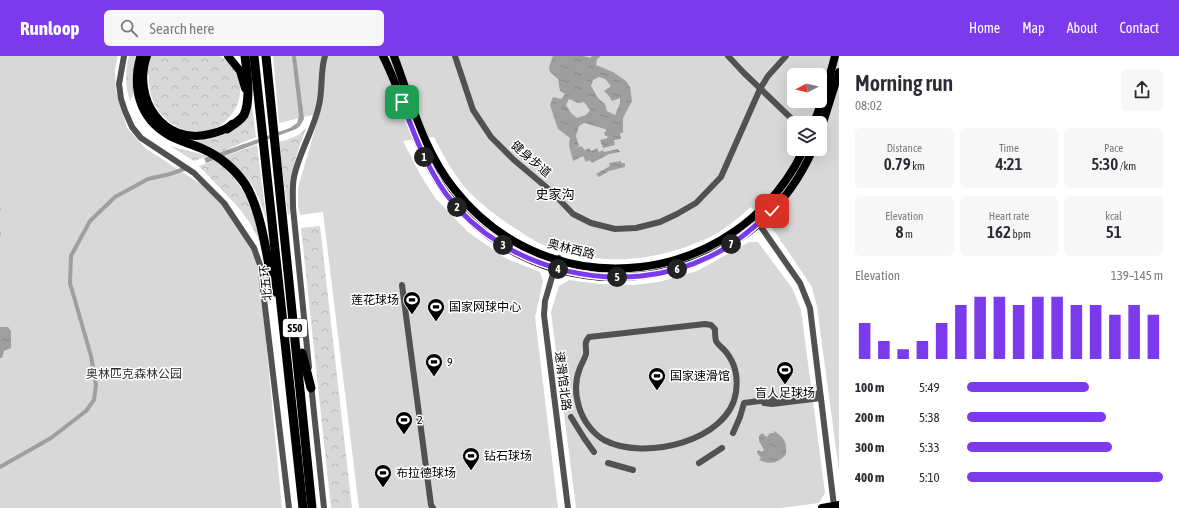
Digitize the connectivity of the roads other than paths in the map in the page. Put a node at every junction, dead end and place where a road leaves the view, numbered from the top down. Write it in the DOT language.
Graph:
graph roads {
  1 [pos="124,56"];
  2 [pos="142,56"];
  3 [pos="147,56"];
  4 [pos="228,56"];
  5 [pos="245,56"];
  6 [pos="254,56"];
  7 [pos="266,56"];
  8 [pos="269,56"];
  9 [pos="325,56"];
  10 [pos="383,56"];
  11 [pos="394,56"];
  12 [pos="455,56"];
  13 [pos="728,56"];
  14 [pos="786,56"];
  15 [pos="835,56"];
  16 [pos="839,72"];
  17 [pos="269,85"];
  18 [pos="141,89"];
  19 [pos="760,89"];
  20 [pos="789,116"];
  21 [pos="816,116"];
  22 [pos="825,116"];
  23 [pos="227,129"];
  24 [pos="800,156"];
  25 [pos="810,156"];
  26 [pos="753,219"];
  27 [pos="557,262"];
  28 [pos="402,285"];
  29 [pos="294,327"];
  30 [pos="718,343"];
  31 [pos="285,346"];
  32 [pos="311,388"];
  33 [pos="821,395"];
  34 [pos="571,417"];
  35 [pos="733,432"];
  36 [pos="722,448"];
  37 [pos="594,452"];
  38 [pos="699,462"];
  39 [pos="608,463"];
  40 [pos="633,470"];
  41 [pos="837,506"];
  42 [pos="289,508"];
  43 [pos="303,508"];
  44 [pos="312,508"];
  45 [pos="324,508"];
  46 [pos="433,508"];
  47 [pos="568,508"];
  48 [pos="822,508"];
  1 -- 42 [label="street"];
  2 -- 18 [label="highway"];
  3 -- 18 [label="main road"];
  4 -- 23 [label="main road"];
  5 -- 23 [label="highway"];
  6 -- 31 [label="highway, 北五环 / S50"];
  7 -- 17 [label="highway, 北五环 / S50"];
  8 -- 17 [label="highway"];
  9 -- 32 [label="street"];
  10 -- 27 [label="main road, 奥林西路"];
  11 -- 27 [label="main road, 奥林西路"];
  12 -- 19 [label="street, 健身步道"];
  13 -- 19 [label="street"];
  14 -- 19 [label="street, 健身步道"];
  15 -- 21 [label="main road"];
  16 -- 22 [label="main road"];
  17 -- 29 [label="highway, 北五环 / S50"];
  18 -- 23 [label="main road"];
  18 -- 31 [label="highway"];
  19 -- 20 [label="street"];
  24 -- 26 [label="main road, 奥林西路"];
  25 -- 26 [label="main road, 奥林西路"];
  26 -- 27 [label="main road, 奥林西路"];
  26 -- 33 [label="street"];
  27 -- 47 [label="street, 速滑馆北路"];
  28 -- 46 [label="street"];
  29 -- 32 [label="highway"];
  29 -- 44 [label="highway, 北五环 / S50"];
  30 -- 30 [label="street"];
  31 -- 43 [label="highway, 北五环 / S50"];
  32 -- 45 [label="street"];
  33 -- 35 [label="street"];
  33 -- 41 [label="street"];
  34 -- 37 [label="street"];
  36 -- 38 [label="street"];
  39 -- 40 [label="street"];
  41 -- 48 [label="main road"];
}
